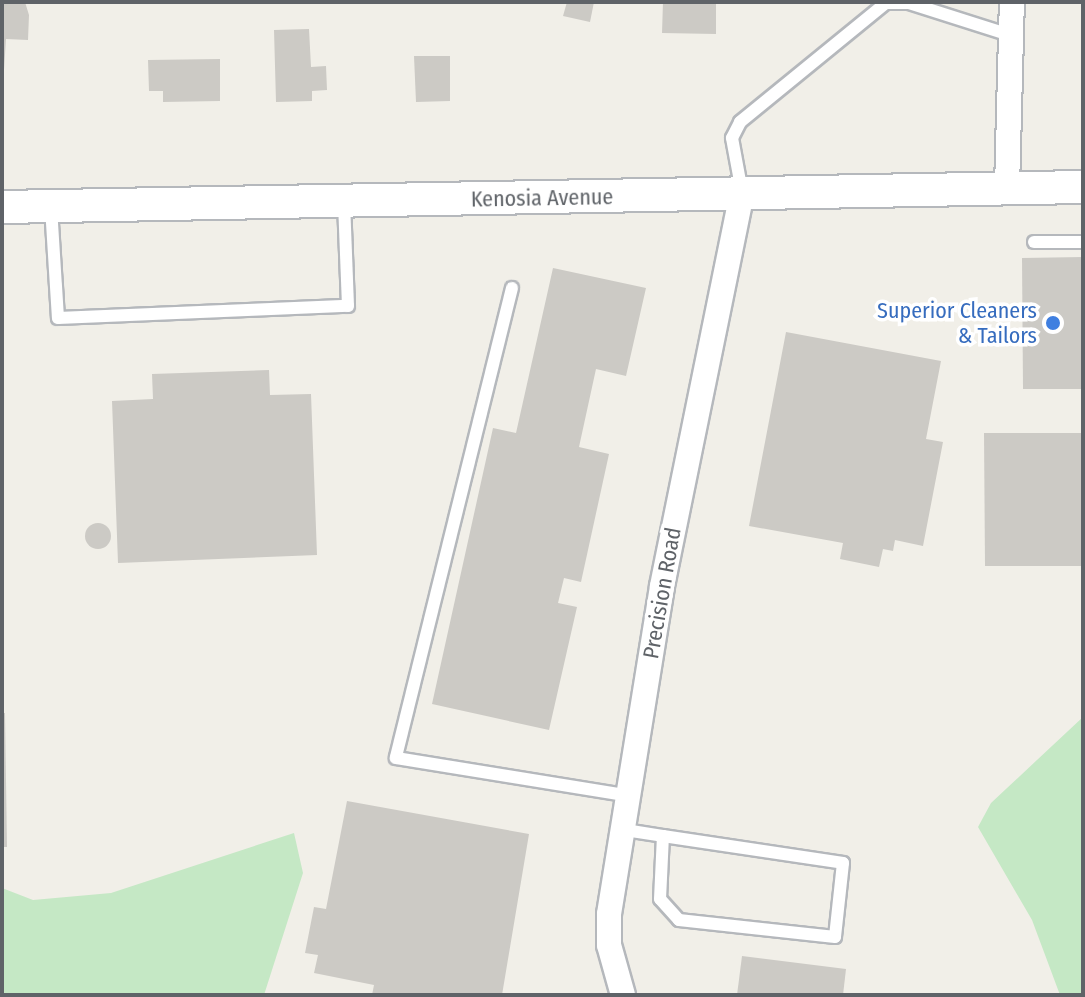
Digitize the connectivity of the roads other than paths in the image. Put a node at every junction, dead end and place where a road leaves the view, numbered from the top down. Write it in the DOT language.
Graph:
graph roads {
  1 [pos="1012,2"];
  2 [pos="1013,36"];
  3 [pos="1083,187"];
  4 [pos="1007,188"];
  5 [pos="742,193"];
  6 [pos="344,203"];
  7 [pos="2,207"];
  8 [pos="51,207"];
  9 [pos="1034,242"];
  10 [pos="1083,242"];
  11 [pos="512,288"];
  12 [pos="631,796"];
  13 [pos="625,830"];
  14 [pos="663,836"];
  15 [pos="623,995"];
  1 -- 2 [label="street"];
  2 -- 4 [label="street"];
  2 -- 5 [label="lane"];
  3 -- 4 [label="street, Kenosia Avenue"];
  4 -- 5 [label="street, Kenosia Avenue"];
  5 -- 6 [label="street, Kenosia Avenue"];
  5 -- 12 [label="street, Precision Road"];
  6 -- 8 [label="street, Kenosia Avenue"];
  6 -- 8 [label="lane"];
  7 -- 8 [label="street, Kenosia Avenue"];
  9 -- 10 [label="lane"];
  11 -- 12 [label="lane"];
  12 -- 13 [label="street, Precision Road"];
  13 -- 14 [label="lane"];
  13 -- 15 [label="street, Precision Road"];
  14 -- 14 [label="lane"];
}
